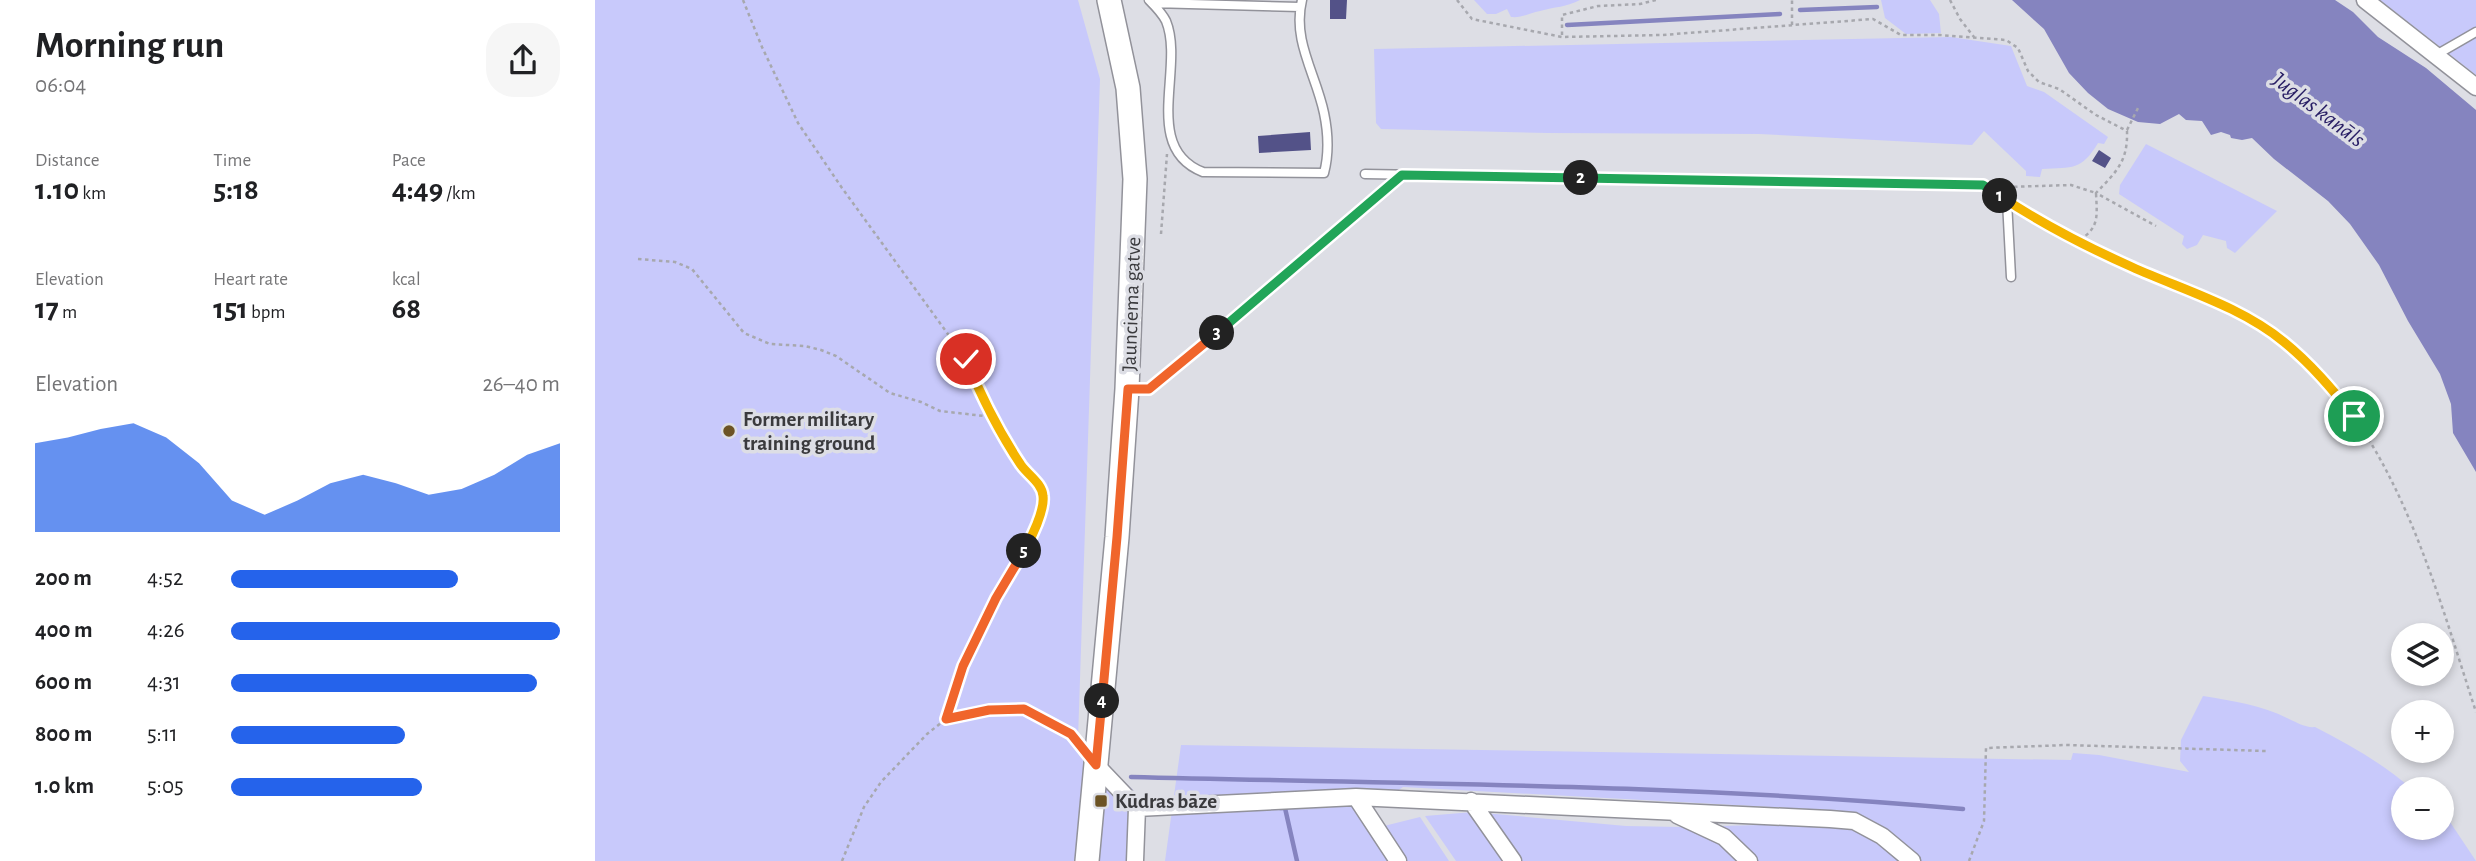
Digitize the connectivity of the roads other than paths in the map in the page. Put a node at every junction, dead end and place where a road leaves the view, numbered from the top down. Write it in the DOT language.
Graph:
graph roads {
  1 [pos="1109,0"];
  2 [pos="2365,0"];
  3 [pos="1150,1"];
  4 [pos="1301,4"];
  5 [pos="2476,32"];
  6 [pos="2436,55"];
  7 [pos="2476,87"];
  8 [pos="1365,174"];
  9 [pos="1402,175"];
  10 [pos="2011,276"];
  11 [pos="1159,382"];
  12 [pos="1128,389"];
  13 [pos="1167,391"];
  14 [pos="1096,765"];
  15 [pos="1356,797"];
  16 [pos="1471,801"];
  17 [pos="1137,808"];
  18 [pos="1672,812"];
  19 [pos="1087,861"];
  20 [pos="1135,861"];
  21 [pos="1398,861"];
  22 [pos="1513,861"];
  23 [pos="1749,861"];
  24 [pos="1912,861"];
  1 -- 12 [label="main road, Jaunciema gatve"];
  2 -- 6 [label="street"];
  3 -- 4 [label="lane"];
  3 -- 4 [label="lane"];
  5 -- 6 [label="lane"];
  6 -- 7 [label="street"];
  8 -- 9 [label="lane"];
  9 -- 10 [label="lane"];
  9 -- 11 [label="lane"];
  11 -- 12 [label="lane"];
  11 -- 13 [label="lane"];
  12 -- 14 [label="main road, Jaunciema gatve"];
  14 -- 17 [label="street"];
  14 -- 19 [label="main road, Jaunciema gatve"];
  15 -- 16 [label="street"];
  15 -- 17 [label="street"];
  15 -- 21 [label="street"];
  16 -- 18 [label="street"];
  16 -- 22 [label="street"];
  17 -- 20 [label="street"];
  18 -- 23 [label="street"];
  18 -- 24 [label="street"];
}
